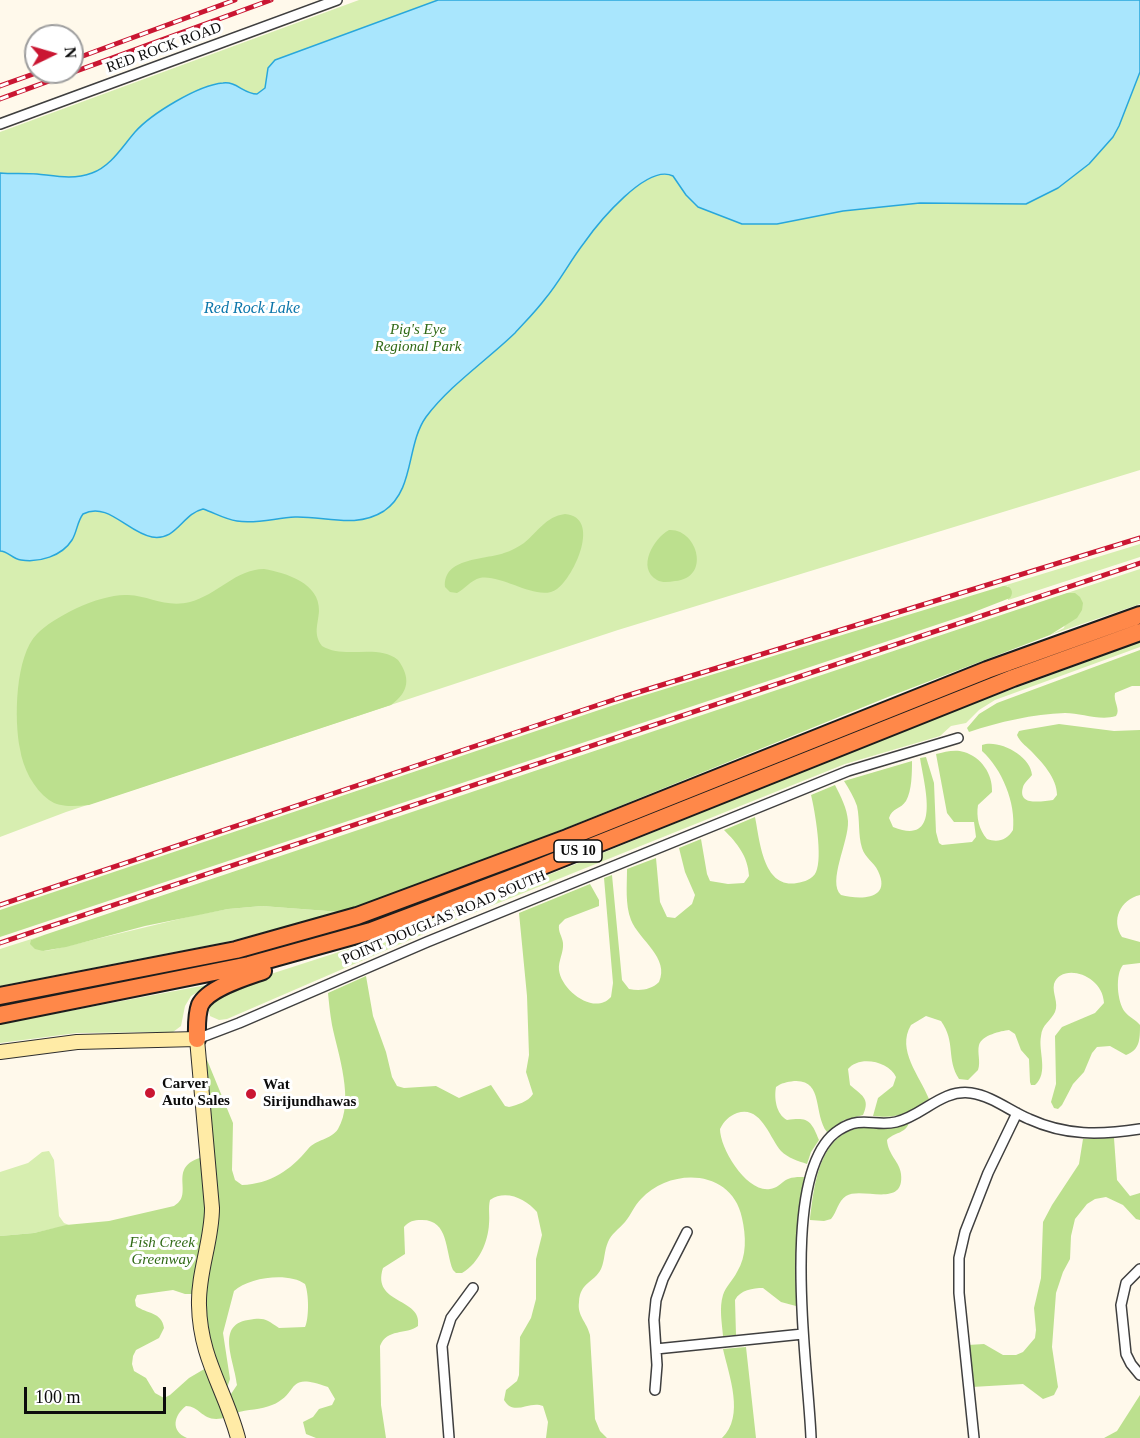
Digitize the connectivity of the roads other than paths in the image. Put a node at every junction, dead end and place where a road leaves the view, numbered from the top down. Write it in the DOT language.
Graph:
graph roads {
  1 [pos="337,0"];
  2 [pos="0,124"];
  3 [pos="1140,615"];
  4 [pos="1140,632"];
  5 [pos="958,738"];
  6 [pos="357,935"];
  7 [pos="0,996"];
  8 [pos="0,1015"];
  9 [pos="197,1039"];
  10 [pos="0,1052"];
  11 [pos="1017,1113"];
  12 [pos="1140,1129"];
  13 [pos="687,1232"];
  14 [pos="1140,1269"];
  15 [pos="473,1288"];
  16 [pos="803,1334"];
  17 [pos="656,1349"];
  18 [pos="1140,1374"];
  19 [pos="655,1390"];
  20 [pos="238,1438"];
  21 [pos="449,1438"];
  22 [pos="811,1438"];
  23 [pos="974,1438"];
  1 -- 2 [label="street, RED ROCK ROAD"];
  3 -- 7 [label="highway, US 10"];
  4 -- 6 [label="highway, US 10"];
  5 -- 9 [label="street, POINT DOUGLAS ROAD SOUTH"];
  6 -- 8 [label="highway, US 10"];
  6 -- 9 [label="highway"];
  9 -- 10 [label="street, POINT DOUGLAS ROAD SOUTH"];
  9 -- 20 [label="street"];
  11 -- 12 [label="street"];
  11 -- 16 [label="street"];
  11 -- 23 [label="street"];
  13 -- 17 [label="street"];
  14 -- 18 [label="street"];
  15 -- 21 [label="street"];
  16 -- 17 [label="street"];
  16 -- 22 [label="street"];
  17 -- 19 [label="street"];
}
